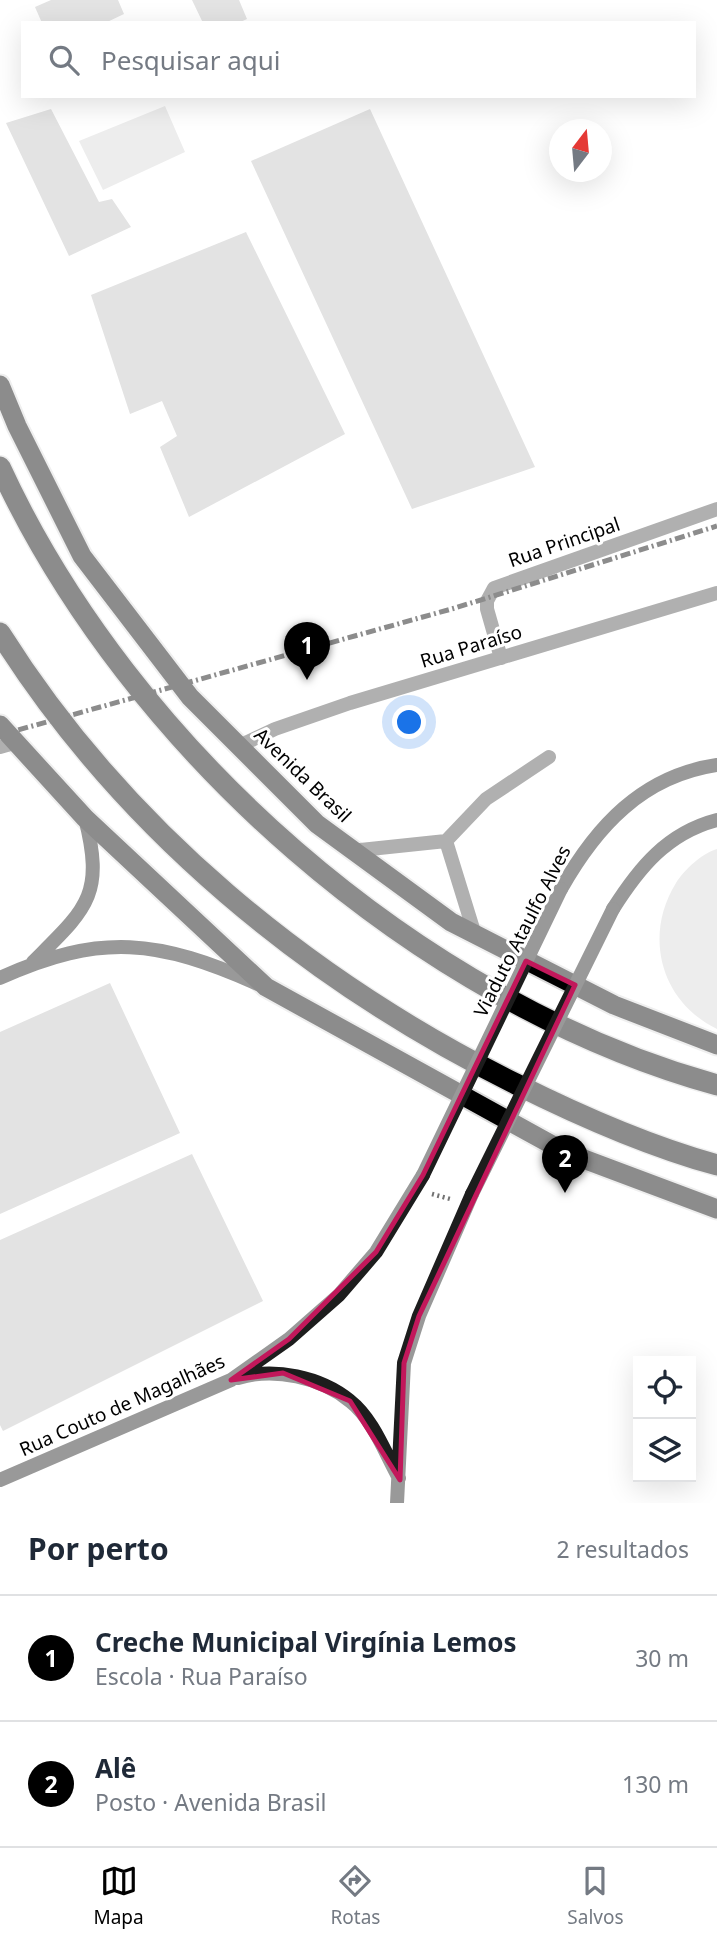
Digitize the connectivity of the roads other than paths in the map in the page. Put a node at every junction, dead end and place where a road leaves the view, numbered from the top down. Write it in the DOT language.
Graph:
graph roads {
  1 [pos="0,385"];
  2 [pos="0,467"];
  3 [pos="717,509"];
  4 [pos="717,593"];
  5 [pos="0,633"];
  6 [pos="502,658"];
  7 [pos="0,725"];
  8 [pos="7,745"];
  9 [pos="239,746"];
  10 [pos="549,757"];
  11 [pos="717,765"];
  12 [pos="85,818"];
  13 [pos="717,820"];
  14 [pos="446,841"];
  15 [pos="351,851"];
  16 [pos="475,935"];
  17 [pos="32,964"];
  18 [pos="0,978"];
  19 [pos="266,987"];
  20 [pos="694,1038"];
  21 [pos="717,1039"];
  22 [pos="717,1045"];
  23 [pos="717,1085"];
  24 [pos="717,1167"];
  25 [pos="423,1175"];
  26 [pos="717,1209"];
  27 [pos="231,1380"];
  28 [pos="7,1474"];
  29 [pos="0,1480"];
  30 [pos="400,1480"];
  31 [pos="397,1503"];
  1 -- 9 [label="highway, Avenida Brasil"];
  2 -- 23 [label="highway"];
  3 -- 6 [label="street, Rua Principal"];
  4 -- 6 [label="street, Rua Paraíso"];
  5 -- 24 [label="highway"];
  6 -- 9 [label="street, Rua Paraíso"];
  7 -- 8 [label="highway"];
  8 -- 12 [label="highway"];
  9 -- 15 [label="highway, Avenida Brasil"];
  10 -- 14 [label="street"];
  11 -- 25 [label="main road, Viaduto Ataulfo Alves, bridge"];
  12 -- 17 [label="main road"];
  12 -- 19 [label="highway"];
  13 -- 30 [label="main road, bridge"];
  14 -- 15 [label="street"];
  14 -- 16 [label="street"];
  15 -- 16 [label="highway, Avenida Brasil"];
  16 -- 20 [label="highway, Avenida Brasil"];
  17 -- 18 [label="main road"];
  17 -- 19 [label="main road"];
  19 -- 26 [label="highway"];
  20 -- 21 [label="main road"];
  20 -- 22 [label="highway, Avenida Brasil"];
  25 -- 27 [label="main road, Rua Couto de Magalhães"];
  27 -- 28 [label="main road, Rua Couto de Magalhães"];
  27 -- 30 [label="main road"];
  28 -- 29 [label="main road, Rua Couto de Magalhães"];
  30 -- 31 [label="main road"];
}
